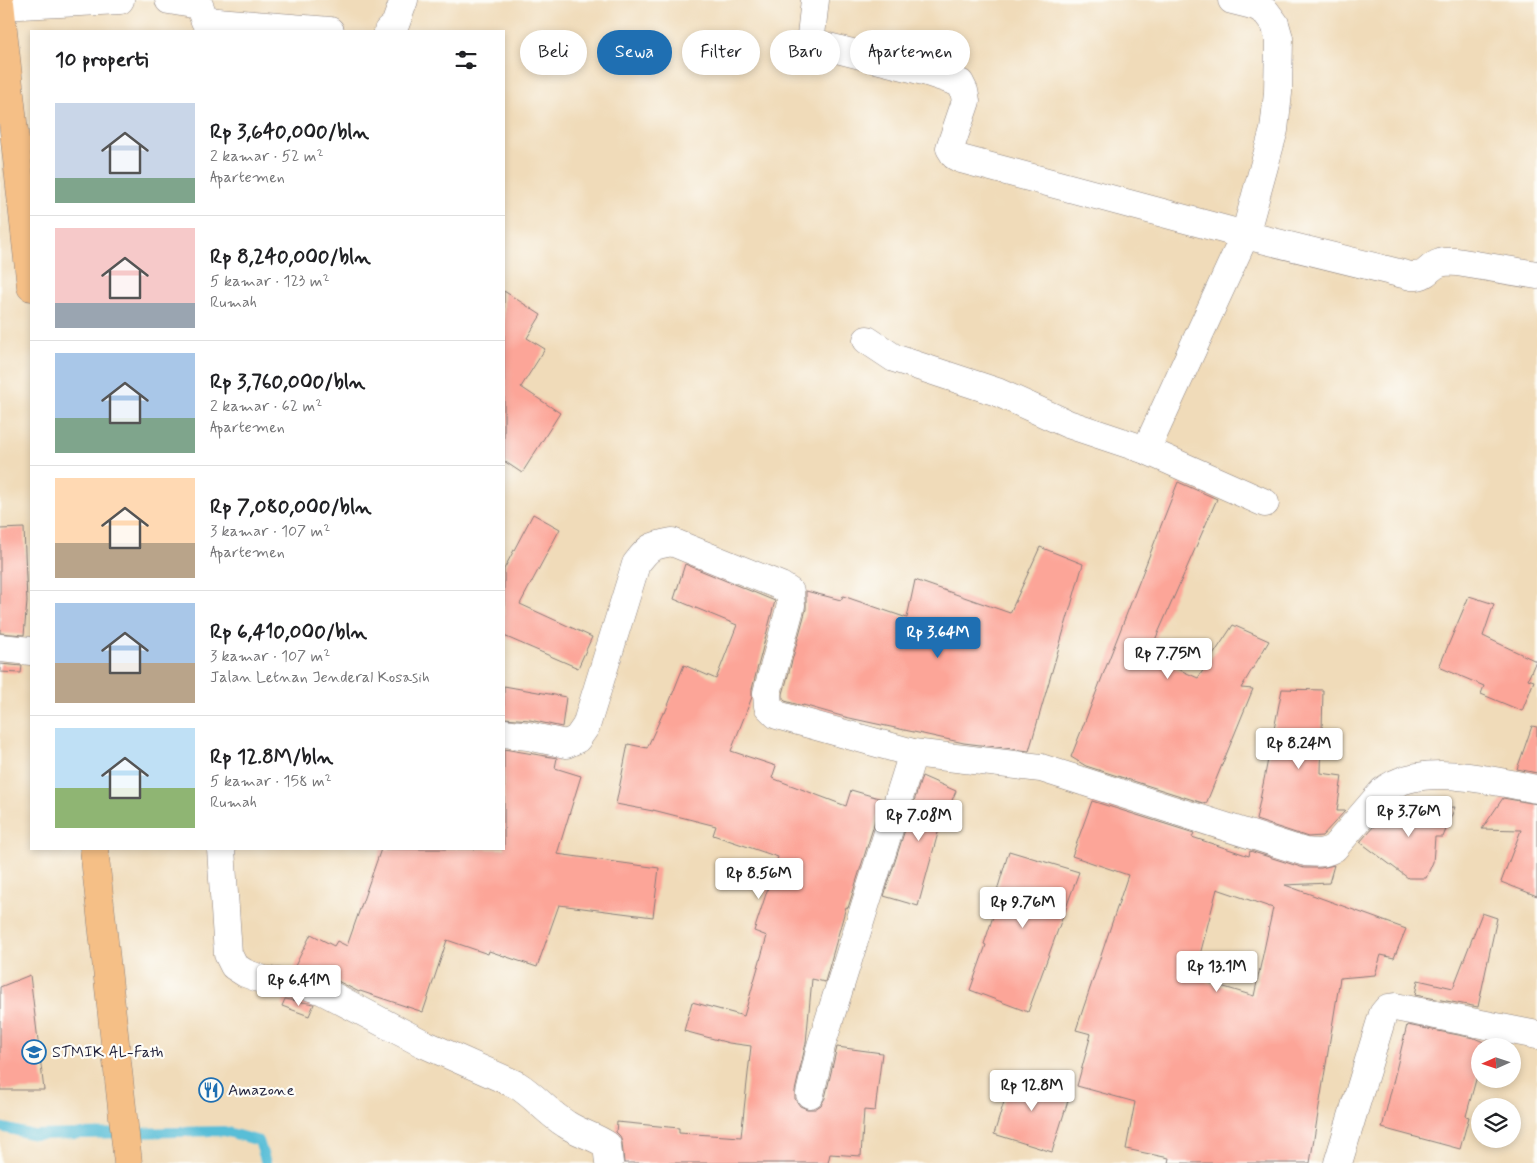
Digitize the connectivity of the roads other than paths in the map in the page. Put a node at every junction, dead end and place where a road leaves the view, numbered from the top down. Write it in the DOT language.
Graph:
graph roads {
  1 [pos="120,0"];
  2 [pos="169,0"];
  3 [pos="404,0"];
  4 [pos="814,0"];
  5 [pos="1232,0"];
  6 [pos="0,4"];
  7 [pos="318,30"];
  8 [pos="389,30"];
  9 [pos="5,89"];
  10 [pos="1245,235"];
  11 [pos="1537,275"];
  12 [pos="30,280"];
  13 [pos="867,340"];
  14 [pos="1146,450"];
  15 [pos="1265,503"];
  16 [pos="0,648"];
  17 [pos="30,651"];
  18 [pos="505,733"];
  19 [pos="914,752"];
  20 [pos="1537,789"];
  21 [pos="94,850"];
  22 [pos="221,850"];
  23 [pos="1537,1035"];
  24 [pos="810,1094"];
  25 [pos="115,1163"];
  26 [pos="128,1163"];
  27 [pos="609,1163"];
  28 [pos="1338,1163"];
  1 -- 6 [label="street"];
  2 -- 7 [label="street"];
  3 -- 8 [label="street"];
  4 -- 10 [label="street"];
  5 -- 10 [label="street"];
  6 -- 9 [label="highway"];
  9 -- 12 [label="highway"];
  10 -- 11 [label="street"];
  10 -- 14 [label="street"];
  13 -- 14 [label="street"];
  14 -- 15 [label="street"];
  16 -- 17 [label="street"];
  18 -- 19 [label="street"];
  19 -- 20 [label="street"];
  19 -- 24 [label="street"];
  21 -- 26 [label="highway"];
  22 -- 27 [label="street"];
  23 -- 28 [label="street"];
  25 -- 26 [label="street"];
}
